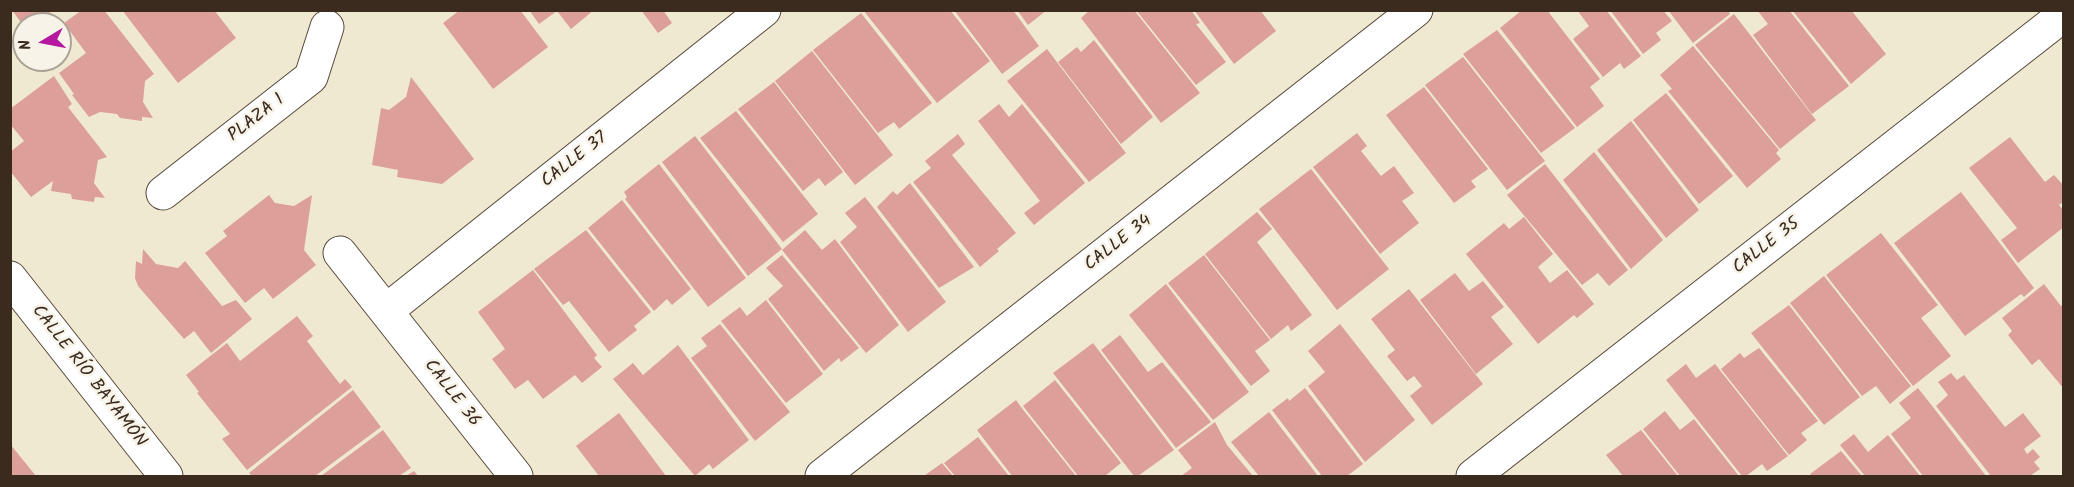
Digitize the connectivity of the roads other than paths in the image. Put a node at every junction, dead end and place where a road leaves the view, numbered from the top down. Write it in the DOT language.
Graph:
graph roads {
  1 [pos="764,10"];
  2 [pos="1416,10"];
  3 [pos="329,16"];
  4 [pos="2061,17"];
  5 [pos="163,194"];
  6 [pos="340,253"];
  7 [pos="10,278"];
  8 [pos="386,311"];
  9 [pos="166,477"];
  10 [pos="516,477"];
  11 [pos="822,477"];
  12 [pos="1473,477"];
  1 -- 8 [label="street, CALLE 37"];
  2 -- 11 [label="street, CALLE 34"];
  3 -- 5 [label="street, PLAZA 1"];
  4 -- 12 [label="street, CALLE 35"];
  6 -- 8 [label="street, CALLE 36"];
  7 -- 9 [label="street, CALLE RÍO BAYAMÓN"];
  8 -- 10 [label="street, CALLE 36"];
}
